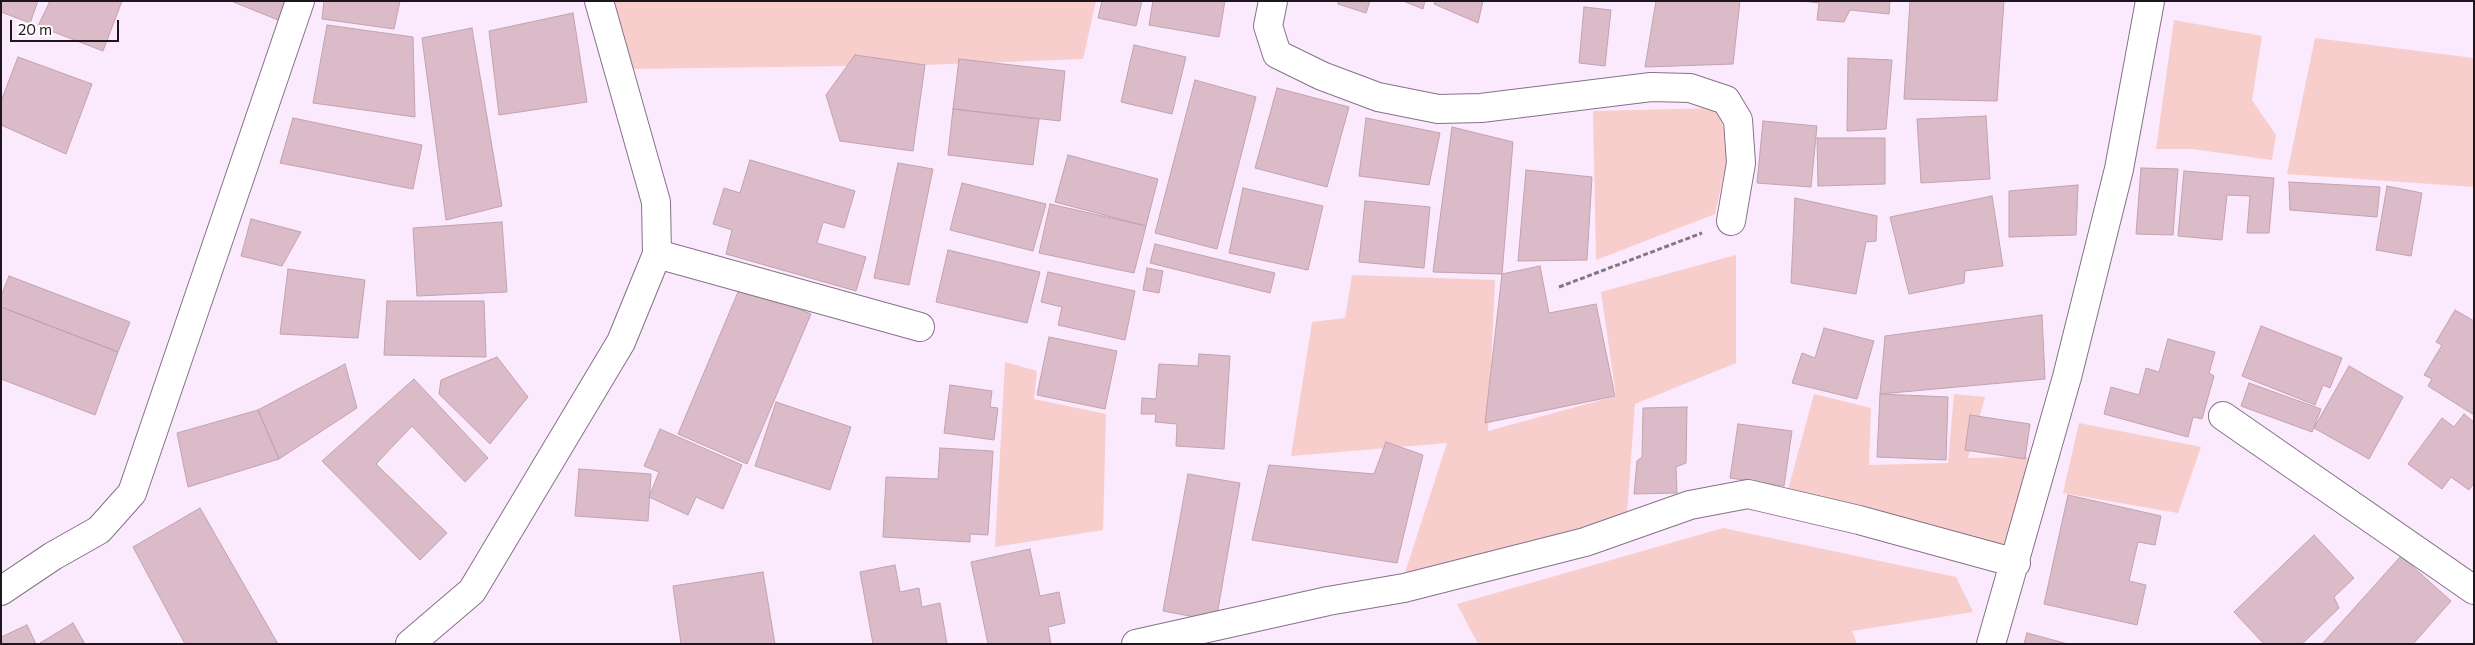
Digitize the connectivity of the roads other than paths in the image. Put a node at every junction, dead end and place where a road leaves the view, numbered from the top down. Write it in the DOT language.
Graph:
graph roads {
  1 [pos="300,1"];
  2 [pos="599,1"];
  3 [pos="1273,1"];
  4 [pos="2150,1"];
  5 [pos="1731,222"];
  6 [pos="657,254"];
  7 [pos="920,328"];
  8 [pos="2223,416"];
  9 [pos="2016,563"];
  10 [pos="1,590"];
  11 [pos="2474,590"];
  12 [pos="410,644"];
  13 [pos="1136,644"];
  14 [pos="1991,644"];
  1 -- 10 [label="street"];
  2 -- 6 [label="street"];
  3 -- 5 [label="street"];
  4 -- 9 [label="street"];
  6 -- 7 [label="street"];
  6 -- 12 [label="street"];
  8 -- 11 [label="street"];
  9 -- 13 [label="street"];
  9 -- 14 [label="street"];
}
